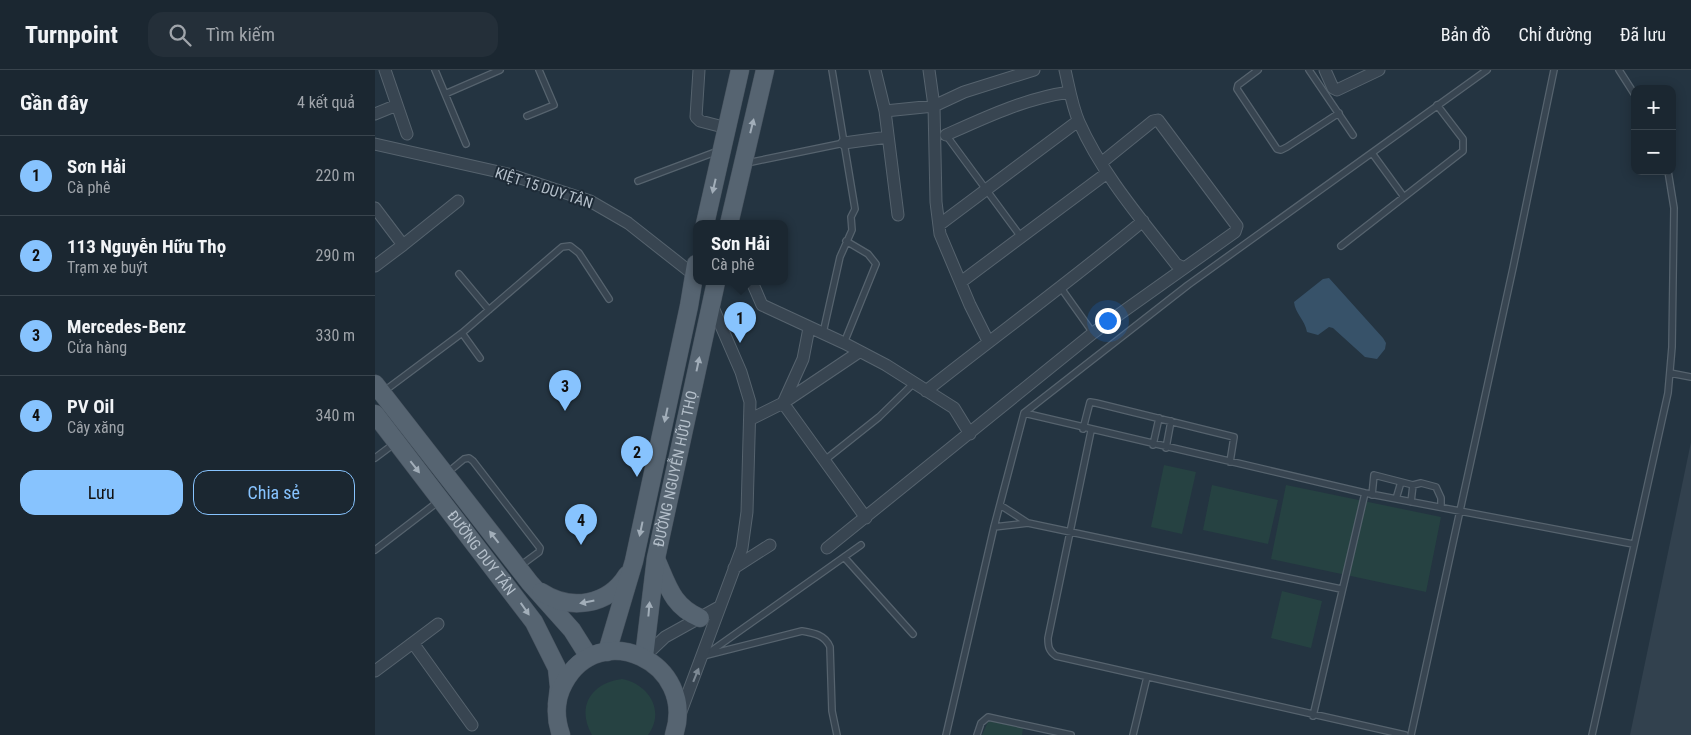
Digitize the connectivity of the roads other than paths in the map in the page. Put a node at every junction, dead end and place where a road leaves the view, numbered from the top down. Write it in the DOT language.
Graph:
graph roads {
  1 [pos="385,70"];
  2 [pos="435,70"];
  3 [pos="500,70"];
  4 [pos="539,70"];
  5 [pos="699,70"];
  6 [pos="740,70"];
  7 [pos="765,70"];
  8 [pos="832,70"];
  9 [pos="875,70"];
  10 [pos="929,70"];
  11 [pos="1034,70"];
  12 [pos="1065,70"];
  13 [pos="1258,70"];
  14 [pos="1309,70"];
  15 [pos="1325,70"];
  16 [pos="1379,70"];
  17 [pos="1487,70"];
  18 [pos="1554,70"];
  19 [pos="1619,70"];
  20 [pos="1248,73"];
  21 [pos="1631,88"];
  22 [pos="1070,92"];
  23 [pos="445,94"];
  24 [pos="397,104"];
  25 [pos="1437,105"];
  26 [pos="934,106"];
  27 [pos="885,111"];
  28 [pos="1339,113"];
  29 [pos="375,114"];
  30 [pos="527,116"];
  31 [pos="1078,121"];
  32 [pos="727,128"];
  33 [pos="407,134"];
  34 [pos="946,135"];
  35 [pos="1353,135"];
  36 [pos="888,137"];
  37 [pos="844,142"];
  38 [pos="375,144"];
  39 [pos="466,144"];
  40 [pos="722,150"];
  41 [pos="1372,153"];
  42 [pos="743,164"];
  43 [pos="1104,168"];
  44 [pos="1668,175"];
  45 [pos="638,181"];
  46 [pos="986,188"];
  47 [pos="1404,197"];
  48 [pos="458,202"];
  49 [pos="375,208"];
  50 [pos="899,215"];
  51 [pos="706,220"];
  52 [pos="730,220"];
  53 [pos="1143,221"];
  54 [pos="939,224"];
  55 [pos="1021,236"];
  56 [pos="847,242"];
  57 [pos="403,245"];
  58 [pos="1341,246"];
  59 [pos="375,266"];
  60 [pos="693,268"];
  61 [pos="1184,268"];
  62 [pos="459,274"];
  63 [pos="693,281"];
  64 [pos="961,282"];
  65 [pos="715,285"];
  66 [pos="753,285"];
  67 [pos="1061,288"];
  68 [pos="609,299"];
  69 [pos="711,303"];
  70 [pos="489,310"];
  71 [pos="809,328"];
  72 [pos="823,332"];
  73 [pos="462,333"];
  74 [pos="1093,333"];
  75 [pos="988,341"];
  76 [pos="844,343"];
  77 [pos="859,352"];
  78 [pos="481,358"];
  79 [pos="1669,373"];
  80 [pos="1691,377"];
  81 [pos="914,383"];
  82 [pos="377,391"];
  83 [pos="926,391"];
  84 [pos="783,402"];
  85 [pos="1024,413"];
  86 [pos="375,414"];
  87 [pos="1159,418"];
  88 [pos="751,419"];
  89 [pos="1171,421"];
  90 [pos="1083,429"];
  91 [pos="1091,431"];
  92 [pos="970,434"];
  93 [pos="396,442"];
  94 [pos="1153,445"];
  95 [pos="1166,448"];
  96 [pos="375,458"];
  97 [pos="825,460"];
  98 [pos="1230,462"];
  99 [pos="446,474"];
  100 [pos="1401,482"];
  101 [pos="1413,485"];
  102 [pos="1365,493"];
  103 [pos="1372,495"];
  104 [pos="1396,499"];
  105 [pos="441,500"];
  106 [pos="1411,502"];
  107 [pos="1000,505"];
  108 [pos="1441,507"];
  109 [pos="1460,512"];
  110 [pos="866,518"];
  111 [pos="1027,523"];
  112 [pos="994,527"];
  113 [pos="1070,532"];
  114 [pos="1633,544"];
  115 [pos="770,545"];
  116 [pos="861,545"];
  117 [pos="827,548"];
  118 [pos="375,550"];
  119 [pos="844,557"];
  120 [pos="656,558"];
  121 [pos="634,561"];
  122 [pos="518,567"];
  123 [pos="734,568"];
  124 [pos="530,583"];
  125 [pos="1341,589"];
  126 [pos="719,607"];
  127 [pos="700,618"];
  128 [pos="438,624"];
  129 [pos="913,634"];
  130 [pos="413,642"];
  131 [pos="607,652"];
  132 [pos="703,656"];
  133 [pos="589,657"];
  134 [pos="644,657"];
  135 [pos="375,671"];
  136 [pos="1147,677"];
  137 [pos="557,704"];
  138 [pos="1313,716"];
  139 [pos="472,725"];
  140 [pos="676,728"];
  141 [pos="561,735"];
  142 [pos="837,735"];
  143 [pos="946,735"];
  144 [pos="977,735"];
  145 [pos="1071,735"];
  146 [pos="1133,735"];
  147 [pos="1405,735"];
  148 [pos="1411,735"];
  149 [pos="1591,735"];
  1 -- 24 [label="street"];
  2 -- 23 [label="lane"];
  3 -- 23 [label="lane"];
  4 -- 30 [label="lane"];
  5 -- 32 [label="street"];
  6 -- 32 [label="main road"];
  42 -- 7 [label="main road, one-way"];
  8 -- 37 [label="lane"];
  9 -- 27 [label="street"];
  10 -- 26 [label="street"];
  11 -- 26 [label="street"];
  12 -- 22 [label="street"];
  13 -- 20 [label="lane"];
  14 -- 28 [label="lane"];
  15 -- 16 [label="street"];
  17 -- 25 [label="lane"];
  18 -- 109 [label="lane"];
  19 -- 21 [label="lane"];
  20 -- 28 [label="lane"];
  22 -- 31 [label="street"];
  22 -- 34 [label="street"];
  23 -- 39 [label="lane"];
  24 -- 29 [label="street"];
  24 -- 33 [label="street"];
  25 -- 41 [label="lane"];
  25 -- 47 [label="lane"];
  26 -- 27 [label="street"];
  26 -- 54 [label="street"];
  27 -- 36 [label="street"];
  28 -- 35 [label="lane"];
  31 -- 43 [label="street"];
  31 -- 46 [label="street"];
  32 -- 40 [label="main road"];
  34 -- 46 [label="lane"];
  36 -- 37 [label="street"];
  36 -- 50 [label="street"];
  37 -- 42 [label="lane"];
  37 -- 56 [label="lane"];
  38 -- 60 [label="street, KIỆT 15 DUY TÂN"];
  40 -- 45 [label="lane"];
  40 -- 51 [label="main road, one-way"];
  41 -- 47 [label="lane"];
  41 -- 85 [label="lane"];
  42 -- 52 [label="main road"];
  43 -- 53 [label="street"];
  43 -- 55 [label="street"];
  43 -- 61 [label="street"];
  44 -- 79 [label="lane"];
  46 -- 54 [label="street"];
  46 -- 55 [label="lane"];
  47 -- 58 [label="lane"];
  48 -- 57 [label="street"];
  49 -- 57 [label="street"];
  53 -- 61 [label="street"];
  53 -- 67 [label="street"];
  54 -- 64 [label="street"];
  55 -- 64 [label="street"];
  56 -- 72 [label="lane"];
  56 -- 76 [label="lane"];
  57 -- 59 [label="street"];
  61 -- 74 [label="street"];
  62 -- 70 [label="lane"];
  63 -- 121 [label="main road, ĐƯỜNG NGUYỄN HỮU THỌ, one-way"];
  64 -- 75 [label="street"];
  65 -- 69 [label="main road, ĐƯỜNG NGUYỄN HỮU THỌ"];
  66 -- 71 [label="street"];
  67 -- 74 [label="lane"];
  67 -- 75 [label="street"];
  68 -- 70 [label="lane"];
  69 -- 88 [label="street"];
  120 -- 69 [label="main road, ĐƯỜNG NGUYỄN HỮU THỌ, one-way"];
  70 -- 73 [label="lane"];
  71 -- 72 [label="street"];
  71 -- 84 [label="street"];
  72 -- 76 [label="street"];
  73 -- 78 [label="lane"];
  73 -- 82 [label="lane"];
  74 -- 92 [label="street"];
  75 -- 83 [label="street"];
  76 -- 77 [label="street"];
  77 -- 81 [label="street"];
  77 -- 84 [label="street"];
  79 -- 80 [label="lane"];
  79 -- 114 [label="lane"];
  81 -- 83 [label="street"];
  81 -- 97 [label="lane"];
  82 -- 99 [label="main road, ĐƯỜNG DUY TÂN"];
  83 -- 92 [label="street"];
  84 -- 88 [label="street"];
  84 -- 97 [label="street"];
  85 -- 90 [label="lane"];
  85 -- 107 [label="lane"];
  86 -- 93 [label="main road, ĐƯỜNG DUY TÂN"];
  87 -- 89 [label="lane"];
  87 -- 90 [label="lane"];
  87 -- 94 [label="lane"];
  88 -- 123 [label="street"];
  89 -- 95 [label="lane"];
  89 -- 98 [label="lane"];
  90 -- 91 [label="lane"];
  91 -- 94 [label="lane"];
  91 -- 113 [label="lane"];
  92 -- 110 [label="street"];
  93 -- 96 [label="lane"];
  93 -- 105 [label="main road, ĐƯỜNG DUY TÂN, one-way"];
  94 -- 95 [label="lane"];
  95 -- 98 [label="lane"];
  97 -- 110 [label="street"];
  98 -- 102 [label="lane"];
  122 -- 99 [label="main road, ĐƯỜNG DUY TÂN, one-way"];
  99 -- 122 [label="lane"];
  100 -- 101 [label="lane"];
  100 -- 103 [label="lane"];
  100 -- 104 [label="lane"];
  101 -- 106 [label="lane"];
  101 -- 108 [label="lane"];
  102 -- 103 [label="lane"];
  102 -- 125 [label="lane"];
  103 -- 104 [label="lane"];
  104 -- 106 [label="lane"];
  105 -- 118 [label="lane"];
  105 -- 137 [label="main road, ĐƯỜNG DUY TÂN, one-way"];
  106 -- 108 [label="lane"];
  107 -- 111 [label="lane"];
  107 -- 112 [label="lane"];
  108 -- 109 [label="lane"];
  109 -- 114 [label="lane"];
  109 -- 148 [label="lane"];
  110 -- 117 [label="street"];
  111 -- 112 [label="lane"];
  111 -- 113 [label="lane"];
  112 -- 143 [label="lane"];
  113 -- 125 [label="lane"];
  113 -- 136 [label="lane"];
  114 -- 149 [label="lane"];
  115 -- 123 [label="street"];
  116 -- 119 [label="lane"];
  119 -- 129 [label="lane"];
  119 -- 132 [label="lane"];
  120 -- 127 [label="main road"];
  134 -- 120 [label="main road, ĐƯỜNG NGUYỄN HỮU THỌ, one-way"];
  121 -- 124 [label="main road, one-way"];
  121 -- 131 [label="main road, ĐƯỜNG NGUYỄN HỮU THỌ"];
  122 -- 124 [label="main road, ĐƯỜNG DUY TÂN"];
  123 -- 126 [label="street"];
  124 -- 133 [label="main road, ĐƯỜNG DUY TÂN"];
  125 -- 138 [label="lane"];
  126 -- 127 [label="street"];
  126 -- 132 [label="street"];
  127 -- 134 [label="street"];
  128 -- 130 [label="street"];
  130 -- 135 [label="street"];
  130 -- 139 [label="street"];
  131 -- 133 [label="main road"];
  131 -- 134 [label="main road"];
  140 -- 132 [label="street, one-way"];
  132 -- 142 [label="lane"];
  133 -- 137 [label="main road"];
  134 -- 140 [label="main road"];
  136 -- 138 [label="lane"];
  136 -- 146 [label="lane"];
  137 -- 141 [label="main road, ĐƯỜNG DUY TÂN"];
  138 -- 147 [label="lane"];
  144 -- 145 [label="lane"];
}
